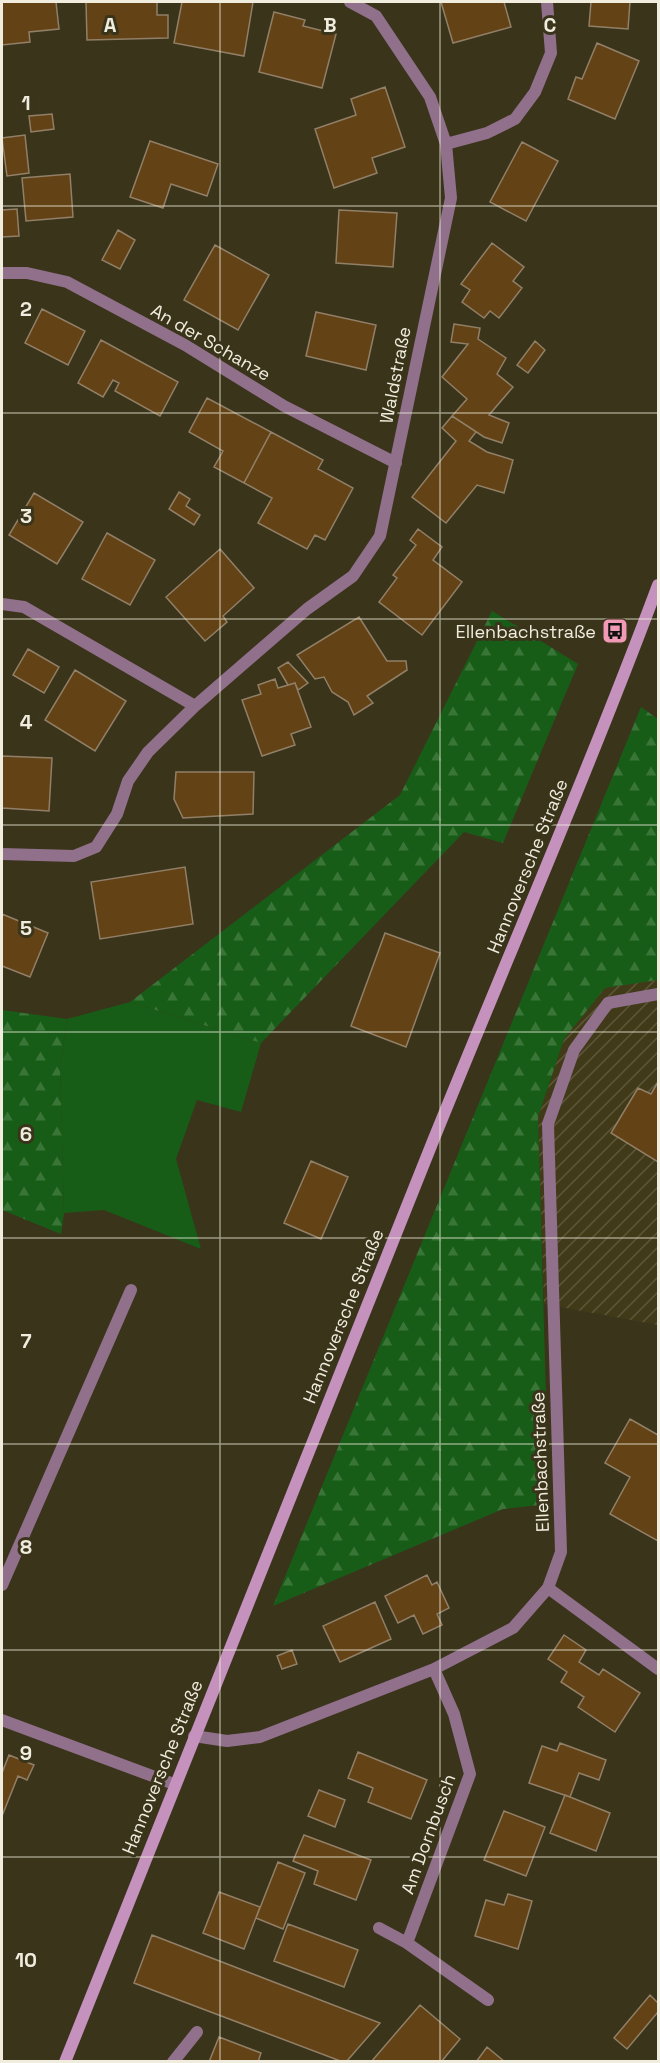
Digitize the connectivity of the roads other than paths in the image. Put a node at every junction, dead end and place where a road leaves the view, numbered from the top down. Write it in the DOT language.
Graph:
graph roads {
  1 [pos="350,2"];
  2 [pos="547,2"];
  3 [pos="446,144"];
  4 [pos="2,273"];
  5 [pos="396,463"];
  6 [pos="658,585"];
  7 [pos="2,604"];
  8 [pos="195,706"];
  9 [pos="2,854"];
  10 [pos="658,994"];
  11 [pos="131,1290"];
  12 [pos="2,1585"];
  13 [pos="548,1588"];
  14 [pos="434,1669"];
  15 [pos="658,1669"];
  16 [pos="2,1720"];
  17 [pos="194,1736"];
  18 [pos="174,1784"];
  19 [pos="379,1928"];
  20 [pos="407,1943"];
  21 [pos="488,2001"];
  22 [pos="197,2032"];
  23 [pos="65,2061"];
  24 [pos="173,2061"];
  1 -- 3 [label="street, Waldstraße"];
  2 -- 3 [label="street"];
  3 -- 5 [label="street, Waldstraße"];
  4 -- 5 [label="street, An der Schanze"];
  5 -- 8 [label="street, Waldstraße"];
  6 -- 17 [label="main road, Hannoversche Straße"];
  7 -- 8 [label="street"];
  8 -- 9 [label="street, Waldstraße"];
  10 -- 13 [label="street, Ellenbachstraße"];
  11 -- 12 [label="street"];
  13 -- 14 [label="street, Ellenbachstraße"];
  13 -- 15 [label="street"];
  14 -- 17 [label="street, Ellenbachstraße"];
  14 -- 20 [label="street, Am Dornbusch"];
  16 -- 18 [label="street"];
  17 -- 18 [label="main road, Hannoversche Straße"];
  18 -- 23 [label="main road, Hannoversche Straße"];
  19 -- 20 [label="street"];
  20 -- 21 [label="street"];
  22 -- 24 [label="street"];
}
